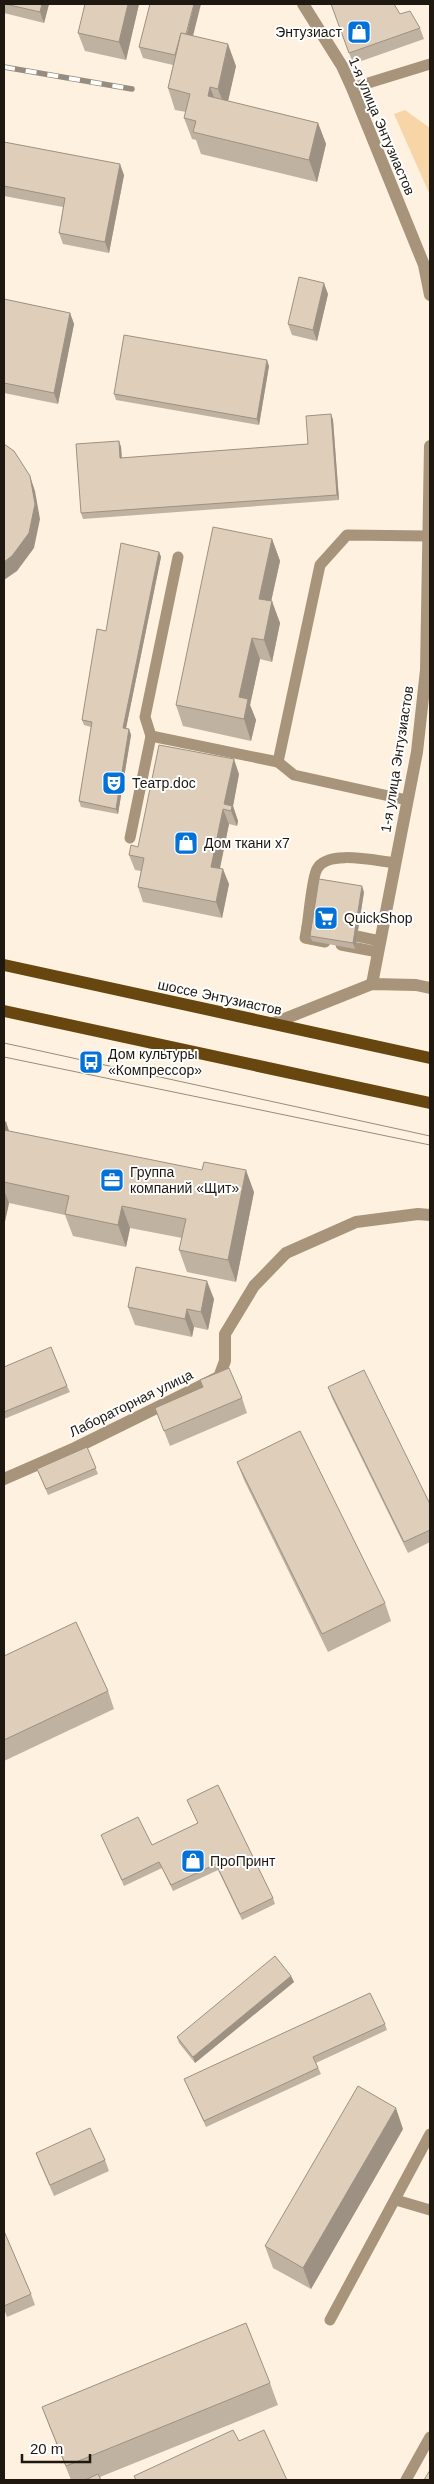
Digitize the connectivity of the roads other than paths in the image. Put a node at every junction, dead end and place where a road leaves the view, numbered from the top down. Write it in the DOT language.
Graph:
graph roads {
  1 [pos="303,4"];
  2 [pos="430,64"];
  3 [pos="352,88"];
  4 [pos="427,262"];
  5 [pos="430,295"];
  6 [pos="430,446"];
  7 [pos="428,536"];
  8 [pos="178,557"];
  9 [pos="151,736"];
  10 [pos="278,762"];
  11 [pos="407,800"];
  12 [pos="130,838"];
  13 [pos="395,863"];
  14 [pos="379,946"];
  15 [pos="4,965"];
  16 [pos="372,984"];
  17 [pos="430,988"];
  18 [pos="4,1011"];
  19 [pos="274,1023"];
  20 [pos="430,1058"];
  21 [pos="430,1103"];
  22 [pos="430,1215"];
  23 [pos="4,1480"];
  24 [pos="430,2134"];
  25 [pos="396,2200"];
  26 [pos="430,2210"];
  27 [pos="330,2320"];
  28 [pos="430,2437"];
  29 [pos="406,2480"];
  1 -- 3 [label="street, 1-я улица Энтузиастов"];
  2 -- 3 [label="lane"];
  3 -- 4 [label="street, 1-я улица Энтузиастов"];
  4 -- 5 [label="street, 1-я улица Энтузиастов"];
  6 -- 7 [label="street, 1-я улица Энтузиастов"];
  7 -- 10 [label="lane"];
  7 -- 11 [label="street, 1-я улица Энтузиастов"];
  8 -- 9 [label="lane"];
  9 -- 10 [label="lane"];
  9 -- 12 [label="lane"];
  10 -- 11 [label="lane"];
  11 -- 13 [label="street, 1-я улица Энтузиастов"];
  13 -- 14 [label="street, 1-я улица Энтузиастов"];
  13 -- 14 [label="lane"];
  14 -- 16 [label="street, 1-я улица Энтузиастов"];
  15 -- 19 [label="main road, шоссе Энтузиастов"];
  16 -- 17 [label="street"];
  16 -- 19 [label="street"];
  18 -- 21 [label="main road"];
  19 -- 20 [label="main road, шоссе Энтузиастов"];
  22 -- 23 [label="street, Лабораторная улица"];
  24 -- 25 [label="lane"];
  25 -- 26 [label="lane"];
  25 -- 27 [label="lane"];
  28 -- 29 [label="lane"];
}
